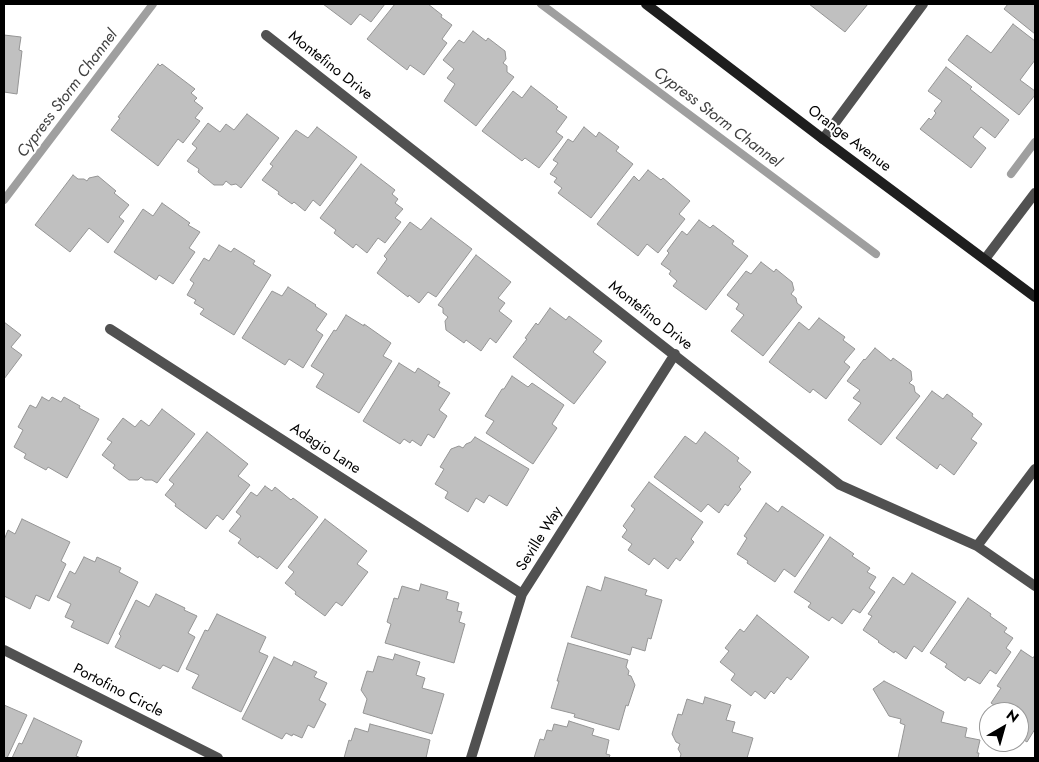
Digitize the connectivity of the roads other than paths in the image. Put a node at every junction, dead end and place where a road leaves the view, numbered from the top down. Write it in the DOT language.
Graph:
graph roads {
  1 [pos="646,4"];
  2 [pos="922,4"];
  3 [pos="266,35"];
  4 [pos="823,139"];
  5 [pos="1035,193"];
  6 [pos="985,260"];
  7 [pos="1035,297"];
  8 [pos="110,329"];
  9 [pos="674,354"];
  10 [pos="1035,469"];
  11 [pos="976,546"];
  12 [pos="1035,586"];
  13 [pos="522,594"];
  14 [pos="4,650"];
  15 [pos="218,758"];
  16 [pos="471,758"];
  1 -- 4 [label="main road, Orange Avenue"];
  2 -- 4 [label="street"];
  3 -- 9 [label="street, Montefino Drive"];
  4 -- 6 [label="main road, Orange Avenue"];
  5 -- 6 [label="street"];
  6 -- 7 [label="main road, Orange Avenue"];
  8 -- 13 [label="street, Adagio Lane"];
  9 -- 11 [label="street, Montefino Drive"];
  9 -- 13 [label="street, Seville Way"];
  10 -- 11 [label="street"];
  11 -- 12 [label="street, Montefino Drive"];
  13 -- 16 [label="street, Seville Way"];
  14 -- 15 [label="street, Portofino Circle"];
}
